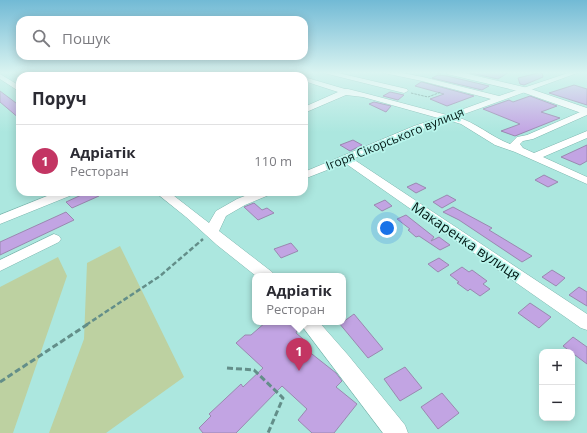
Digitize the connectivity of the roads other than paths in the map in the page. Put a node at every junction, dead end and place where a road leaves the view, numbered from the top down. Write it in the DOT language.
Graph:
graph roads {
  1 [pos="345,92"];
  2 [pos="348,92"];
  3 [pos="474,92"];
  4 [pos="519,92"];
  5 [pos="531,92"];
  6 [pos="500,99"];
  7 [pos="308,101"];
  8 [pos="317,104"];
  9 [pos="308,108"];
  10 [pos="587,112"];
  11 [pos="446,118"];
  12 [pos="587,134"];
  13 [pos="530,136"];
  14 [pos="554,148"];
  15 [pos="519,150"];
  16 [pos="534,157"];
  17 [pos="345,158"];
  18 [pos="308,174"];
  19 [pos="587,181"];
  20 [pos="58,196"];
  21 [pos="166,196"];
  22 [pos="255,196"];
  23 [pos="0,220"];
  24 [pos="212,231"];
  25 [pos="54,239"];
  26 [pos="0,266"];
  27 [pos="263,273"];
  28 [pos="587,323"];
  29 [pos="311,325"];
  30 [pos="397,433"];
  1 -- 8 [label="street"];
  2 -- 11 [label="street"];
  3 -- 6 [label="street"];
  4 -- 6 [label="street, Ігоря Сікорського вулиця"];
  5 -- 10 [label="main road"];
  6 -- 11 [label="street, Ігоря Сікорського вулиця"];
  7 -- 8 [label="street"];
  8 -- 9 [label="street"];
  10 -- 13 [label="street"];
  11 -- 15 [label="street"];
  11 -- 17 [label="street, Ігоря Сікорського вулиця"];
  12 -- 14 [label="street"];
  13 -- 14 [label="street"];
  13 -- 15 [label="street"];
  14 -- 16 [label="street"];
  15 -- 16 [label="street"];
  16 -- 19 [label="street"];
  17 -- 18 [label="street, Ігоря Сікорського вулиця"];
  17 -- 28 [label="street, Макаренка вулиця"];
  20 -- 23 [label="street"];
  21 -- 24 [label="street"];
  22 -- 24 [label="street"];
  24 -- 27 [label="street"];
  25 -- 26 [label="street"];
  29 -- 30 [label="street"];
}
